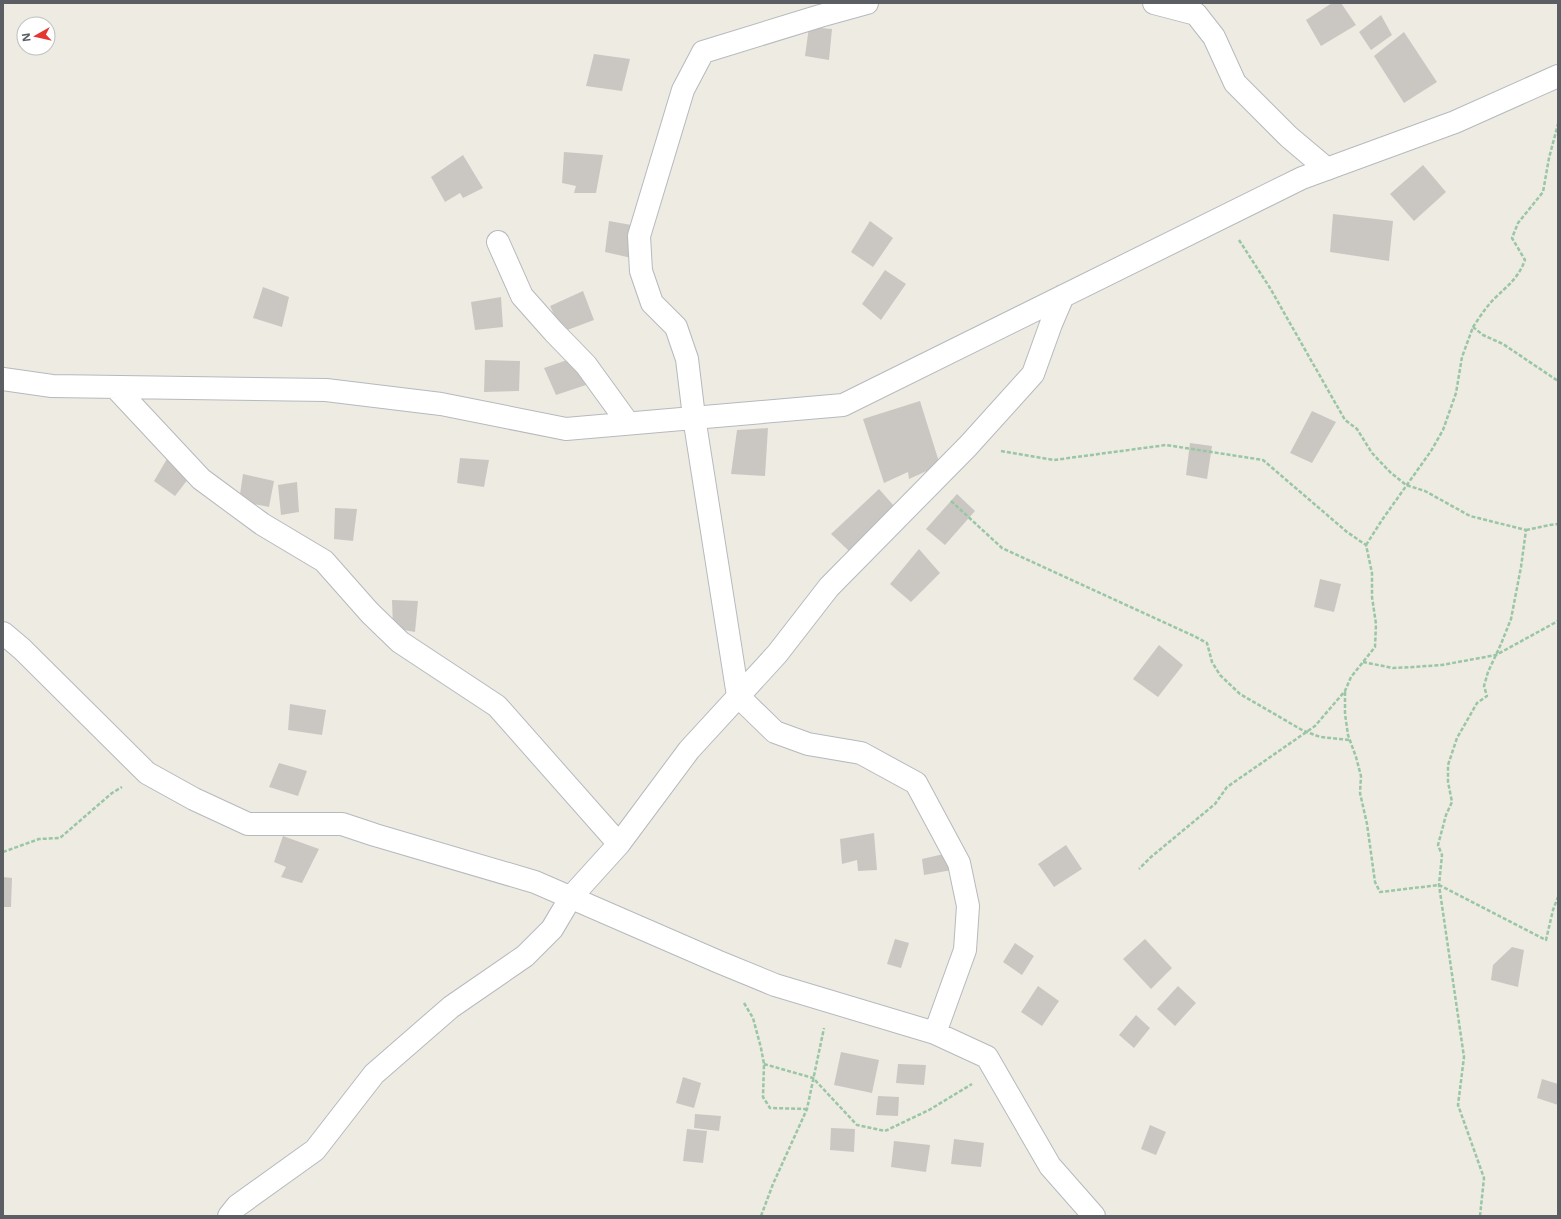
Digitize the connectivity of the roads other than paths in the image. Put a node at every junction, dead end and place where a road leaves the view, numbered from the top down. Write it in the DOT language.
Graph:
graph roads {
  1 [pos="867,3"];
  2 [pos="1154,3"];
  3 [pos="1558,76"];
  4 [pos="1327,169"];
  5 [pos="498,242"];
  6 [pos="1063,296"];
  7 [pos="3,379"];
  8 [pos="115,387"];
  9 [pos="694,417"];
  10 [pos="628,423"];
  11 [pos="3,633"];
  12 [pos="738,696"];
  13 [pos="619,844"];
  14 [pos="571,897"];
  15 [pos="935,1032"];
  16 [pos="229,1216"];
  17 [pos="1094,1216"];
  1 -- 9 [label="street"];
  2 -- 4 [label="street"];
  3 -- 4 [label="street"];
  4 -- 6 [label="street"];
  5 -- 10 [label="street"];
  6 -- 9 [label="street"];
  6 -- 12 [label="street"];
  7 -- 8 [label="street"];
  8 -- 10 [label="street"];
  8 -- 13 [label="street"];
  9 -- 10 [label="street"];
  9 -- 12 [label="street"];
  11 -- 14 [label="street"];
  12 -- 13 [label="street"];
  12 -- 15 [label="street"];
  13 -- 14 [label="street"];
  14 -- 15 [label="street"];
  14 -- 16 [label="street"];
  15 -- 17 [label="street"];
}
